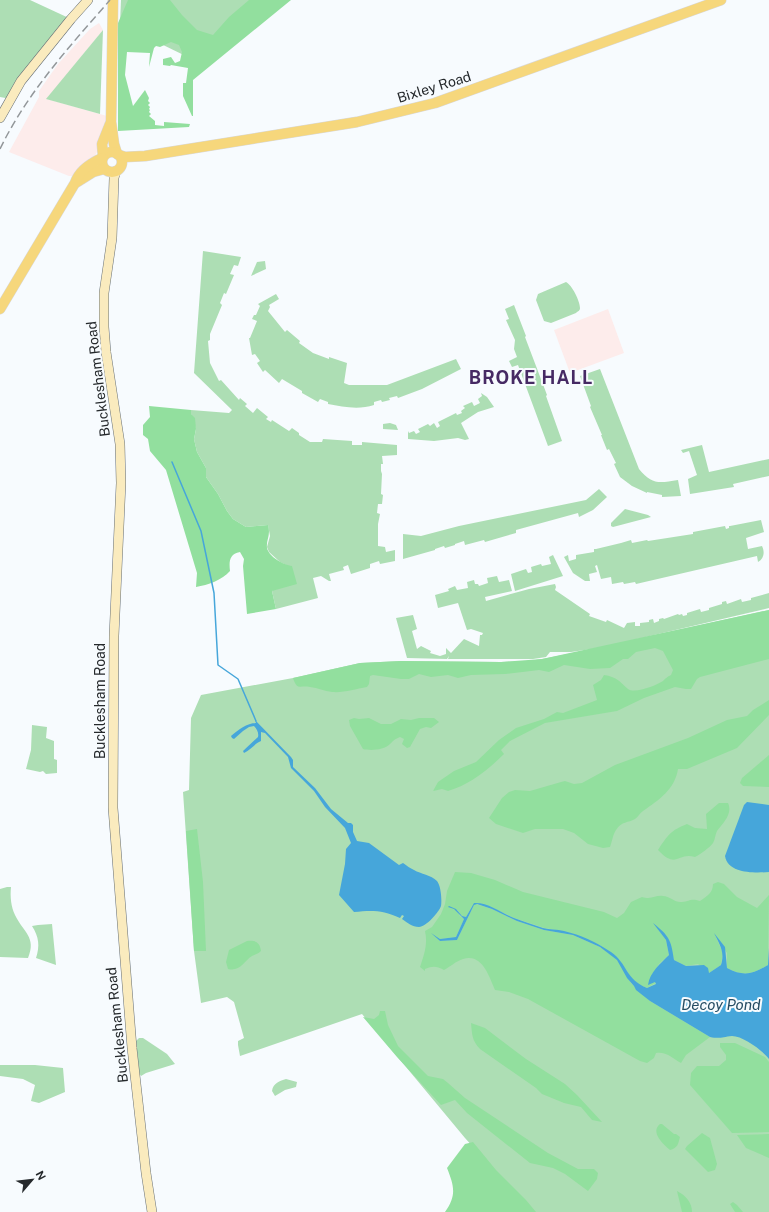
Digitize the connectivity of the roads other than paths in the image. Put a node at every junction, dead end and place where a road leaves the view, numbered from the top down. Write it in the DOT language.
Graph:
graph roads {
  1 [pos="88,0"];
  2 [pos="113,0"];
  3 [pos="721,0"];
  4 [pos="0,118"];
  5 [pos="111,122"];
  6 [pos="118,154"];
  7 [pos="145,156"];
  8 [pos="103,157"];
  9 [pos="112,169"];
  10 [pos="76,183"];
  11 [pos="0,308"];
  12 [pos="152,1212"];
  1 -- 4 [label="street"];
  2 -- 5 [label="main road"];
  3 -- 7 [label="main road, Bixley Road"];
  5 -- 6 [label="main road"];
  5 -- 8 [label="main road"];
  6 -- 7 [label="main road, Bixley Road"];
  6 -- 8 [label="main road"];
  6 -- 9 [label="main road"];
  7 -- 9 [label="main road, Bixley Road"];
  8 -- 9 [label="main road"];
  8 -- 10 [label="main road"];
  9 -- 10 [label="main road, Bixley Road"];
  9 -- 12 [label="street, Bucklesham Road"];
  10 -- 11 [label="main road"];
}
